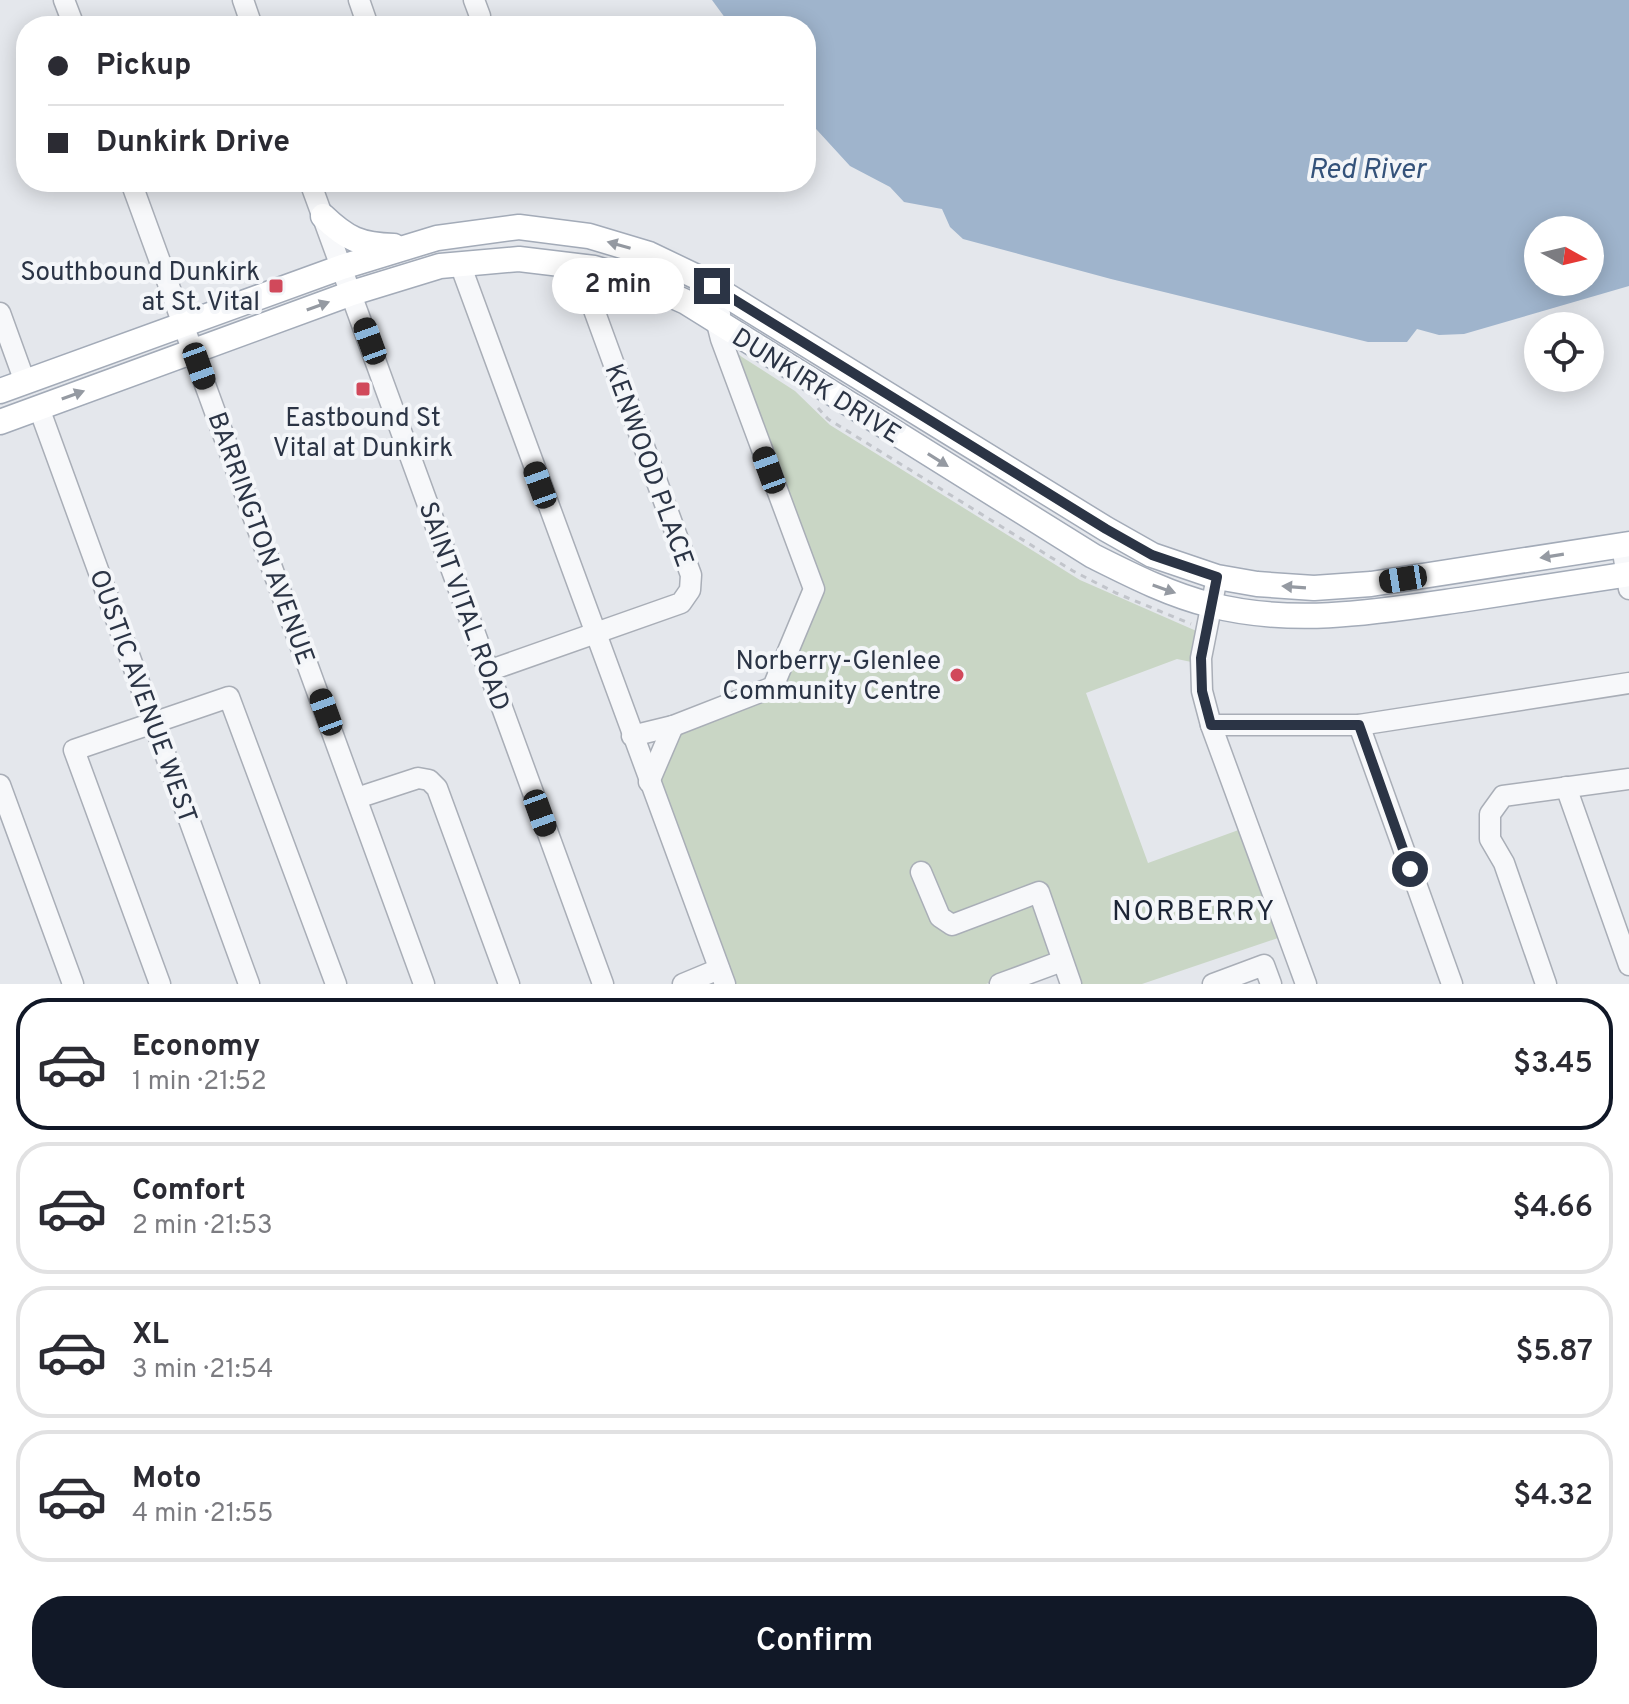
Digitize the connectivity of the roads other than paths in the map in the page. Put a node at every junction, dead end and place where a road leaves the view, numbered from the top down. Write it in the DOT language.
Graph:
graph roads {
  1 [pos="135,192"];
  2 [pos="314,192"];
  3 [pos="323,216"];
  4 [pos="408,247"];
  5 [pos="460,264"];
  6 [pos="342,267"];
  7 [pos="594,268"];
  8 [pos="352,293"];
  9 [pos="727,295"];
  10 [pos="0,313"];
  11 [pos="717,323"];
  12 [pos="183,325"];
  13 [pos="193,352"];
  14 [pos="25,382"];
  15 [pos="0,391"];
  16 [pos="39,408"];
  17 [pos="0,422"];
  18 [pos="1625,545"];
  19 [pos="1217,577"];
  20 [pos="1628,579"];
  21 [pos="1211,605"];
  22 [pos="595,634"];
  23 [pos="488,671"];
  24 [pos="1629,683"];
  25 [pos="154,721"];
  26 [pos="1211,725"];
  27 [pos="1359,725"];
  28 [pos="673,726"];
  29 [pos="632,736"];
  30 [pos="1629,779"];
  31 [pos="649,782"];
  32 [pos="0,785"];
  33 [pos="1566,787"];
  34 [pos="357,798"];
  35 [pos="921,872"];
  36 [pos="1062,961"];
  37 [pos="1629,965"];
  38 [pos="722,976"];
  39 [pos="73,984"];
  40 [pos="160,984"];
  41 [pos="249,984"];
  42 [pos="336,984"];
  43 [pos="424,984"];
  44 [pos="509,984"];
  45 [pos="603,984"];
  46 [pos="683,984"];
  47 [pos="1000,984"];
  48 [pos="1071,984"];
  49 [pos="1213,984"];
  50 [pos="1271,984"];
  51 [pos="1306,984"];
  52 [pos="1452,984"];
  53 [pos="1546,984"];
  1 -- 12 [label="street, BARRINGTON AVENUE"];
  2 -- 3 [label="street, SAINT VITAL ROAD"];
  3 -- 4 [label="main road"];
  3 -- 6 [label="street, SAINT VITAL ROAD"];
  4 -- 6 [label="main road, DUNKIRK DRIVE"];
  9 -- 4 [label="main road, DUNKIRK DRIVE, one-way"];
  5 -- 7 [label="main road, DUNKIRK DRIVE"];
  5 -- 8 [label="main road, DUNKIRK DRIVE"];
  5 -- 22 [label="street"];
  6 -- 8 [label="street, SAINT VITAL ROAD"];
  6 -- 12 [label="main road, DUNKIRK DRIVE"];
  7 -- 11 [label="main road, DUNKIRK DRIVE"];
  7 -- 22 [label="street, KENWOOD PLACE"];
  13 -- 8 [label="main road, DUNKIRK DRIVE, one-way"];
  8 -- 23 [label="street, SAINT VITAL ROAD"];
  9 -- 11 [label="street"];
  9 -- 19 [label="main road, DUNKIRK DRIVE"];
  10 -- 14 [label="street"];
  11 -- 21 [label="main road, DUNKIRK DRIVE, one-way"];
  11 -- 28 [label="street"];
  12 -- 13 [label="street, BARRINGTON AVENUE"];
  12 -- 14 [label="main road, DUNKIRK DRIVE"];
  16 -- 13 [label="main road, DUNKIRK DRIVE, one-way"];
  13 -- 34 [label="street, BARRINGTON AVENUE"];
  14 -- 15 [label="main road, DUNKIRK DRIVE"];
  16 -- 17 [label="main road, DUNKIRK DRIVE"];
  16 -- 25 [label="street, OUSTIC AVENUE WEST"];
  18 -- 19 [label="main road, DUNKIRK DRIVE, one-way"];
  18 -- 20 [label="street"];
  19 -- 21 [label="street"];
  20 -- 21 [label="main road, DUNKIRK DRIVE"];
  21 -- 26 [label="street"];
  22 -- 23 [label="street, KENWOOD PLACE"];
  22 -- 29 [label="street"];
  23 -- 45 [label="street, SAINT VITAL ROAD"];
  24 -- 27 [label="street"];
  25 -- 40 [label="street"];
  25 -- 41 [label="street, OUSTIC AVENUE WEST"];
  25 -- 42 [label="street"];
  26 -- 27 [label="street"];
  26 -- 51 [label="street"];
  27 -- 52 [label="street"];
  28 -- 29 [label="street"];
  28 -- 31 [label="street"];
  29 -- 31 [label="street"];
  30 -- 33 [label="street"];
  31 -- 38 [label="street"];
  32 -- 39 [label="street"];
  33 -- 37 [label="street"];
  33 -- 53 [label="street"];
  34 -- 43 [label="street, BARRINGTON AVENUE"];
  34 -- 44 [label="street"];
  35 -- 36 [label="street"];
  36 -- 47 [label="street"];
  36 -- 48 [label="street"];
  38 -- 46 [label="street"];
  49 -- 50 [label="street"];
}
